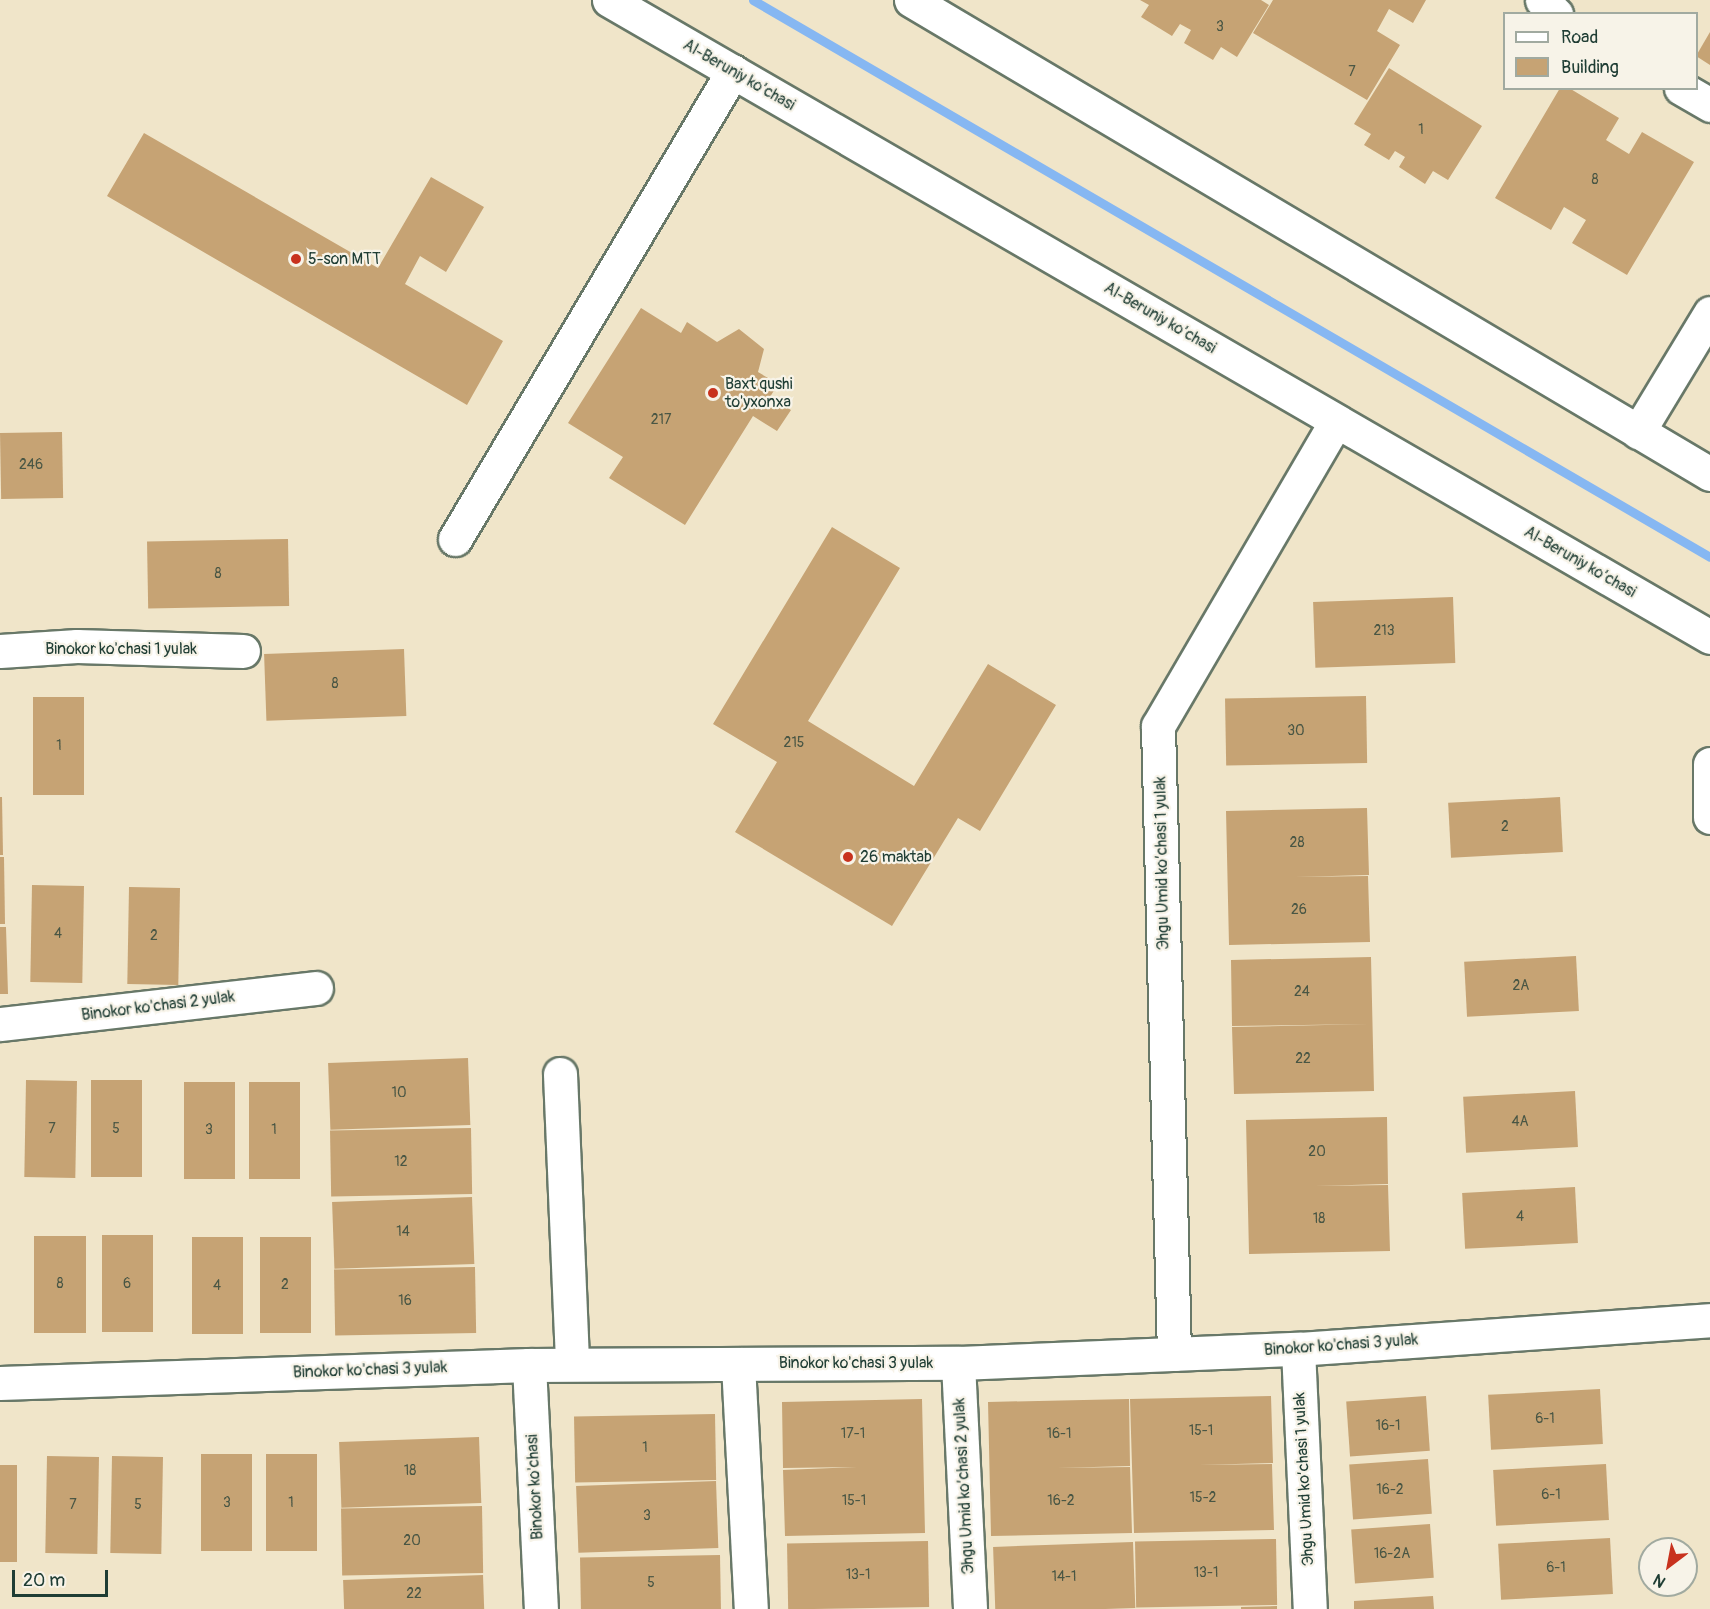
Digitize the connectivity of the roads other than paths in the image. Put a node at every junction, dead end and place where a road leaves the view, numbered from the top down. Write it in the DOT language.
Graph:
graph roads {
  1 [pos="609,0"];
  2 [pos="911,0"];
  3 [pos="1542,0"];
  4 [pos="1554,12"];
  5 [pos="733,71"];
  6 [pos="1684,90"];
  7 [pos="1710,105"];
  8 [pos="1710,313"];
  9 [pos="1336,421"];
  10 [pos="1638,432"];
  11 [pos="1710,474"];
  12 [pos="455,538"];
  13 [pos="1710,637"];
  14 [pos="0,651"];
  15 [pos="243,651"];
  16 [pos="1710,764"];
  17 [pos="1710,817"];
  18 [pos="316,988"];
  19 [pos="0,1024"];
  20 [pos="560,1074"];
  21 [pos="1710,1320"];
  22 [pos="1298,1348"];
  23 [pos="1174,1354"];
  24 [pos="958,1363"];
  25 [pos="738,1364"];
  26 [pos="529,1365"];
  27 [pos="572,1365"];
  28 [pos="0,1383"];
  29 [pos="541,1609"];
  30 [pos="751,1609"];
  31 [pos="970,1609"];
  32 [pos="1310,1609"];
  1 -- 5 [label="street, Al-Beruniy ko’chasi"];
  2 -- 10 [label="street"];
  3 -- 4 [label="street"];
  5 -- 9 [label="street, Al-Beruniy ko’chasi"];
  5 -- 12 [label="street"];
  6 -- 7 [label="street"];
  8 -- 10 [label="street"];
  9 -- 13 [label="street, Al-Beruniy ko’chasi"];
  9 -- 23 [label="street, Эhgu Umid ko’chasi 1 yulak"];
  10 -- 11 [label="street"];
  14 -- 15 [label="street, Binokor ko'chasi 1 yulak"];
  16 -- 17 [label="street"];
  18 -- 19 [label="street, Binokor ko'chasi 2 yulak"];
  20 -- 27 [label="street"];
  21 -- 22 [label="street, Binokor ko'chasi 3 yulak"];
  22 -- 23 [label="street, Binokor ko'chasi 3 yulak"];
  22 -- 32 [label="street, Эhgu Umid ko’chasi 1 yulak"];
  23 -- 24 [label="street, Binokor ko'chasi 3 yulak"];
  24 -- 25 [label="street, Binokor ko'chasi 3 yulak"];
  24 -- 31 [label="street, Эhgu Umid ko’chasi 2 yulak"];
  25 -- 27 [label="street, Binokor ko'chasi 3 yulak"];
  25 -- 30 [label="street"];
  26 -- 27 [label="street, Binokor ko'chasi 3 yulak"];
  26 -- 28 [label="street, Binokor ko'chasi 3 yulak"];
  26 -- 29 [label="street, Binokor ko'chasi"];
}
